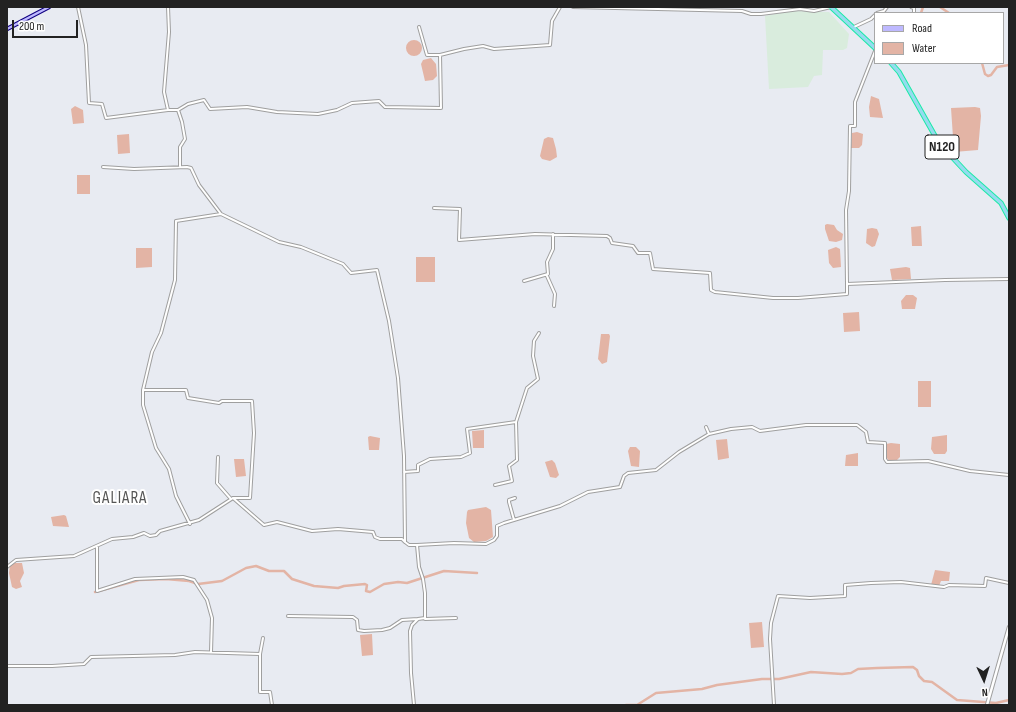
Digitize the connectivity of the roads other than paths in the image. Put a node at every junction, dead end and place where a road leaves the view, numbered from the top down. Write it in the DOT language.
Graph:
graph roads {
  1 [pos="49,7"];
  2 [pos="78,7"];
  3 [pos="168,7"];
  4 [pos="560,7"];
  5 [pos="573,7"];
  6 [pos="831,7"];
  7 [pos="642,8"];
  8 [pos="874,16"];
  9 [pos="419,27"];
  10 [pos="852,28"];
  11 [pos="7,29"];
  12 [pos="874,47"];
  13 [pos="874,54"];
  14 [pos="440,55"];
  15 [pos="892,64"];
  16 [pos="168,110"];
  17 [pos="178,110"];
  18 [pos="180,166"];
  19 [pos="103,168"];
  20 [pos="434,208"];
  21 [pos="221,214"];
  22 [pos="1009,218"];
  23 [pos="553,234"];
  24 [pos="547,276"];
  25 [pos="1009,279"];
  26 [pos="524,281"];
  27 [pos="847,284"];
  28 [pos="554,306"];
  29 [pos="538,333"];
  30 [pos="143,390"];
  31 [pos="516,422"];
  32 [pos="706,426"];
  33 [pos="709,434"];
  34 [pos="218,458"];
  35 [pos="404,472"];
  36 [pos="1009,475"];
  37 [pos="495,484"];
  38 [pos="515,498"];
  39 [pos="232,499"];
  40 [pos="514,520"];
  41 [pos="190,524"];
  42 [pos="404,542"];
  43 [pos="418,545"];
  44 [pos="96,547"];
  45 [pos="7,567"];
  46 [pos="1009,582"];
  47 [pos="288,616"];
  48 [pos="456,618"];
  49 [pos="418,619"];
  50 [pos="425,619"];
  51 [pos="1009,627"];
  52 [pos="263,638"];
  53 [pos="211,652"];
  54 [pos="260,654"];
  55 [pos="7,666"];
  56 [pos="988,704"];
  57 [pos="272,705"];
  58 [pos="414,705"];
  59 [pos="774,705"];
  1 -- 11 [label="main road"];
  2 -- 16 [label="street"];
  3 -- 16 [label="street"];
  4 -- 14 [label="street"];
  5 -- 7 [label="street"];
  6 -- 7 [label="street"];
  6 -- 10 [label="highway"];
  8 -- 10 [label="street"];
  9 -- 14 [label="street"];
  10 -- 12 [label="highway"];
  13 -- 27 [label="street"];
  14 -- 17 [label="street"];
  15 -- 22 [label="highway, N120"];
  16 -- 17 [label="street"];
  17 -- 18 [label="street"];
  18 -- 19 [label="street"];
  18 -- 21 [label="street"];
  20 -- 23 [label="street"];
  21 -- 30 [label="street"];
  21 -- 35 [label="street"];
  23 -- 24 [label="street"];
  23 -- 27 [label="street"];
  24 -- 26 [label="street"];
  24 -- 28 [label="street"];
  25 -- 27 [label="street"];
  29 -- 31 [label="street"];
  30 -- 39 [label="street"];
  30 -- 41 [label="street"];
  31 -- 35 [label="street"];
  31 -- 37 [label="street"];
  32 -- 33 [label="street"];
  33 -- 36 [label="street"];
  33 -- 40 [label="street"];
  34 -- 39 [label="street"];
  35 -- 42 [label="street"];
  38 -- 40 [label="street"];
  39 -- 41 [label="street"];
  39 -- 42 [label="street"];
  40 -- 43 [label="street"];
  41 -- 44 [label="street"];
  42 -- 43 [label="street"];
  43 -- 50 [label="street"];
  44 -- 45 [label="street"];
  44 -- 53 [label="street"];
  46 -- 59 [label="street"];
  47 -- 49 [label="street"];
  48 -- 50 [label="street"];
  49 -- 50 [label="street"];
  49 -- 58 [label="street"];
  51 -- 56 [label="street"];
  52 -- 54 [label="street"];
  53 -- 54 [label="street"];
  53 -- 55 [label="street"];
  54 -- 57 [label="street"];
}
